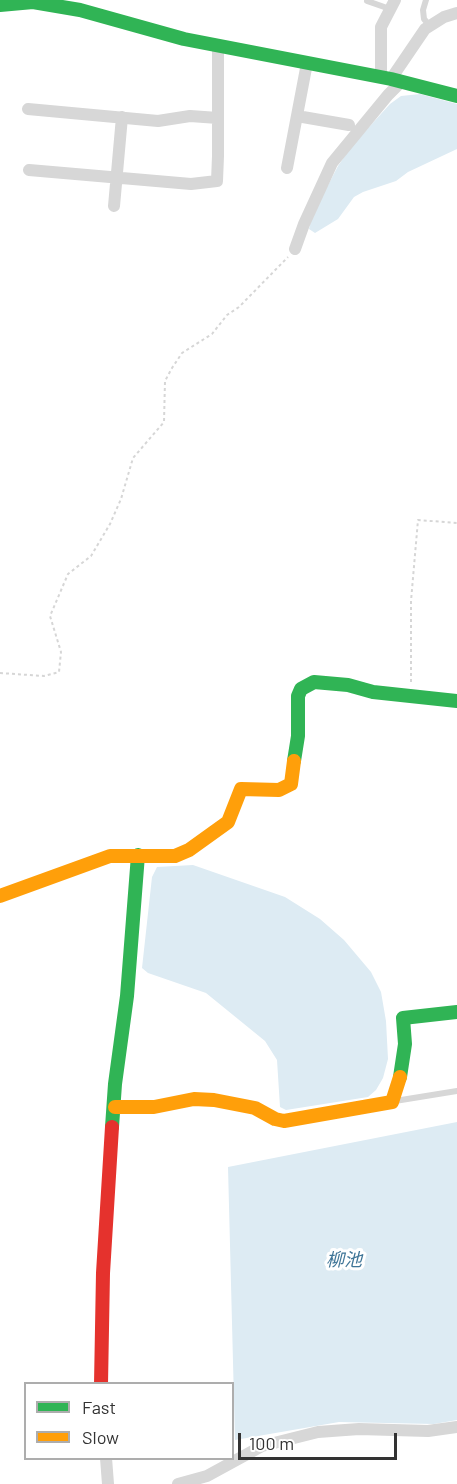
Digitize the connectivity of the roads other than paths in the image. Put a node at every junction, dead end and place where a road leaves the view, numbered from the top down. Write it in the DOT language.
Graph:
graph roads {
  1 [pos="426,0"];
  2 [pos="367,1"];
  3 [pos="0,4"];
  4 [pos="392,5"];
  5 [pos="457,12"];
  6 [pos="430,26"];
  7 [pos="218,46"];
  8 [pos="307,63"];
  9 [pos="391,80"];
  10 [pos="457,96"];
  11 [pos="28,109"];
  12 [pos="297,116"];
  13 [pos="122,117"];
  14 [pos="218,118"];
  15 [pos="349,125"];
  16 [pos="287,168"];
  17 [pos="29,170"];
  18 [pos="116,178"];
  19 [pos="114,206"];
  20 [pos="296,249"];
  21 [pos="457,701"];
  22 [pos="138,855"];
  23 [pos="0,896"];
  24 [pos="457,1012"];
  25 [pos="457,1091"];
  26 [pos="392,1102"];
  27 [pos="115,1107"];
  28 [pos="101,1382"];
  29 [pos="457,1427"];
  30 [pos="106,1460"];
  31 [pos="108,1484"];
  32 [pos="178,1484"];
  1 -- 6 [label="lane"];
  2 -- 4 [label="lane"];
  3 -- 7 [label="street"];
  4 -- 9 [label="street"];
  5 -- 6 [label="street"];
  6 -- 9 [label="street"];
  7 -- 8 [label="street"];
  7 -- 14 [label="street"];
  8 -- 9 [label="street"];
  8 -- 12 [label="street"];
  9 -- 10 [label="street"];
  9 -- 20 [label="street"];
  11 -- 13 [label="street"];
  12 -- 15 [label="street"];
  12 -- 16 [label="street"];
  13 -- 14 [label="street"];
  13 -- 18 [label="street"];
  14 -- 18 [label="street"];
  17 -- 18 [label="street"];
  18 -- 19 [label="street"];
  21 -- 22 [label="street"];
  22 -- 23 [label="street"];
  22 -- 27 [label="street"];
  24 -- 26 [label="street"];
  25 -- 26 [label="lane"];
  26 -- 27 [label="street"];
  27 -- 28 [label="street"];
  29 -- 32 [label="street"];
  30 -- 31 [label="street"];
}
